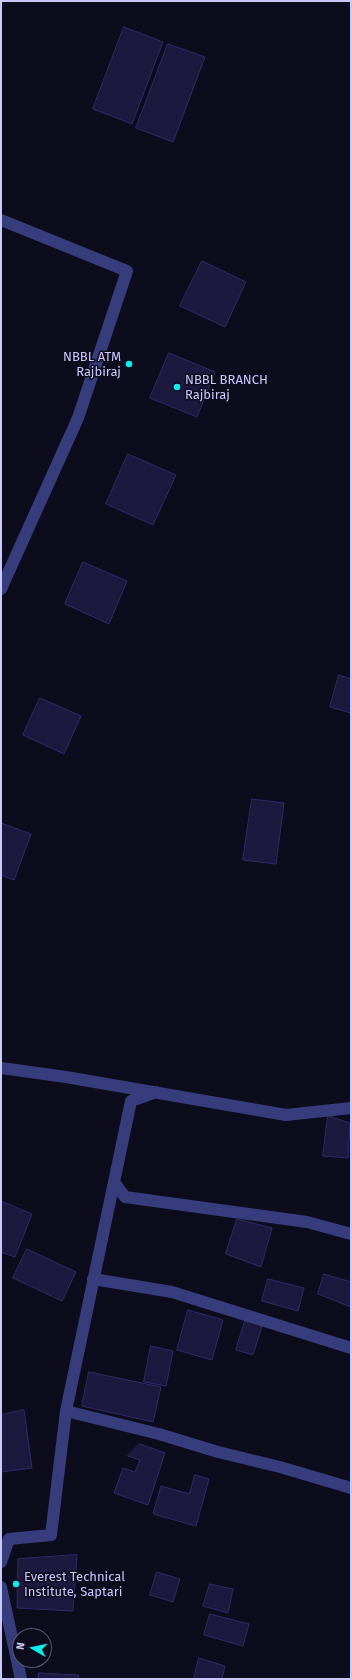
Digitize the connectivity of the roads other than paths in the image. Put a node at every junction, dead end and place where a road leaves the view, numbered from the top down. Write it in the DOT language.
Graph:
graph roads {
  1 [pos="1,220"];
  2 [pos="1,589"];
  3 [pos="1,1068"];
  4 [pos="156,1092"];
  5 [pos="351,1108"];
  6 [pos="114,1182"];
  7 [pos="351,1234"];
  8 [pos="93,1279"];
  9 [pos="351,1348"];
  10 [pos="66,1411"];
  11 [pos="351,1488"];
  12 [pos="1,1562"];
  13 [pos="1,1587"];
  14 [pos="21,1679"];
  1 -- 2 [label="street"];
  3 -- 4 [label="street"];
  4 -- 5 [label="street"];
  4 -- 6 [label="street"];
  6 -- 7 [label="street"];
  6 -- 8 [label="street"];
  8 -- 9 [label="street"];
  8 -- 10 [label="street"];
  10 -- 11 [label="street"];
  10 -- 12 [label="street"];
  13 -- 14 [label="street"];
}
